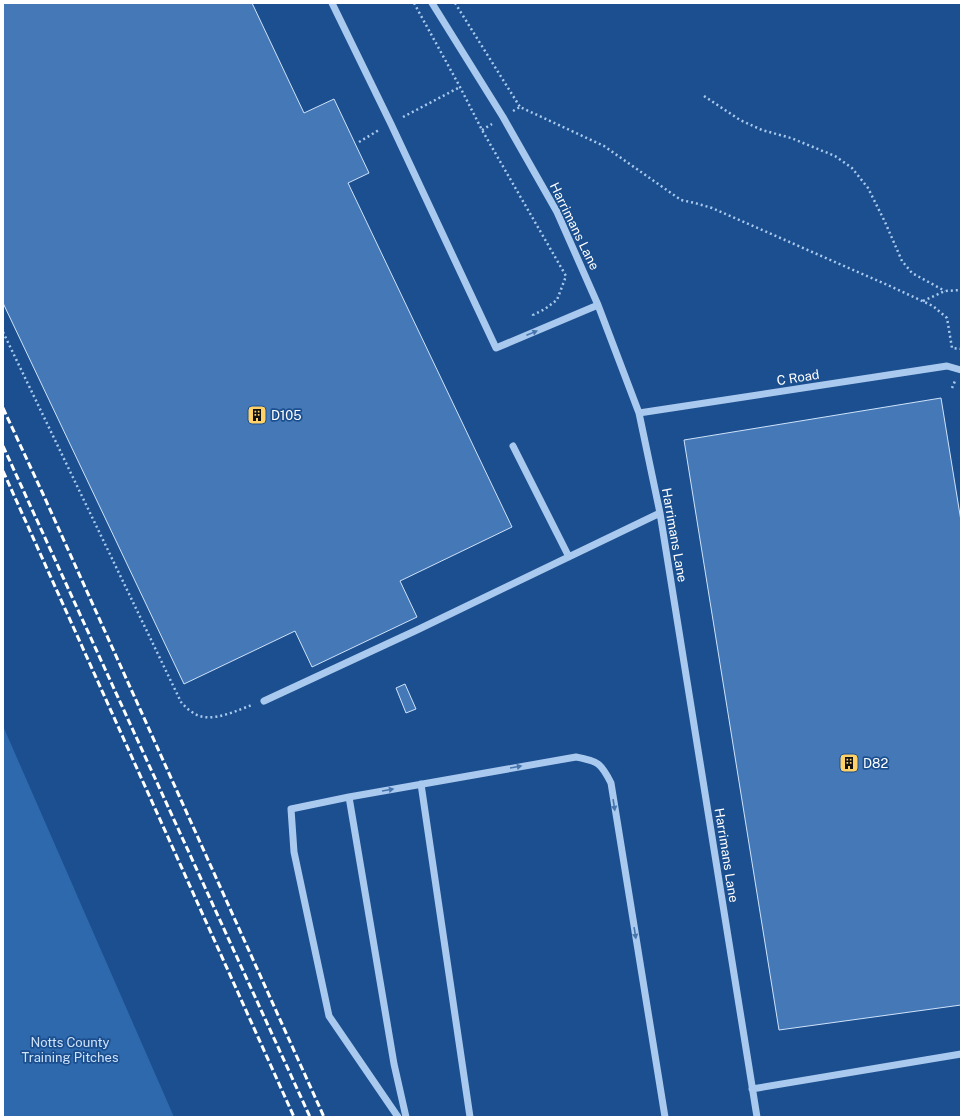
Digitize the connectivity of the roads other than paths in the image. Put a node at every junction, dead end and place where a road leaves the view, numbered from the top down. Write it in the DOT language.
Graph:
graph roads {
  1 [pos="332,3"];
  2 [pos="432,3"];
  3 [pos="598,305"];
  4 [pos="961,370"];
  5 [pos="639,413"];
  6 [pos="513,446"];
  7 [pos="660,513"];
  8 [pos="569,557"];
  9 [pos="264,701"];
  10 [pos="421,784"];
  11 [pos="349,797"];
  12 [pos="961,1054"];
  13 [pos="752,1089"];
  14 [pos="398,1117"];
  15 [pos="406,1117"];
  16 [pos="470,1117"];
  17 [pos="665,1117"];
  18 [pos="757,1117"];
  1 -- 3 [label="lane, one-way"];
  2 -- 3 [label="lane, Harrimans Lane"];
  3 -- 5 [label="lane, Harrimans Lane"];
  4 -- 5 [label="lane, C Road"];
  5 -- 7 [label="lane, Harrimans Lane"];
  6 -- 8 [label="lane"];
  7 -- 8 [label="lane"];
  7 -- 13 [label="lane, Harrimans Lane"];
  8 -- 9 [label="lane"];
  11 -- 10 [label="lane, one-way"];
  10 -- 16 [label="lane"];
  10 -- 17 [label="lane, one-way"];
  11 -- 14 [label="lane"];
  11 -- 15 [label="lane"];
  12 -- 13 [label="lane"];
  13 -- 18 [label="lane, Harrimans Lane"];
}
